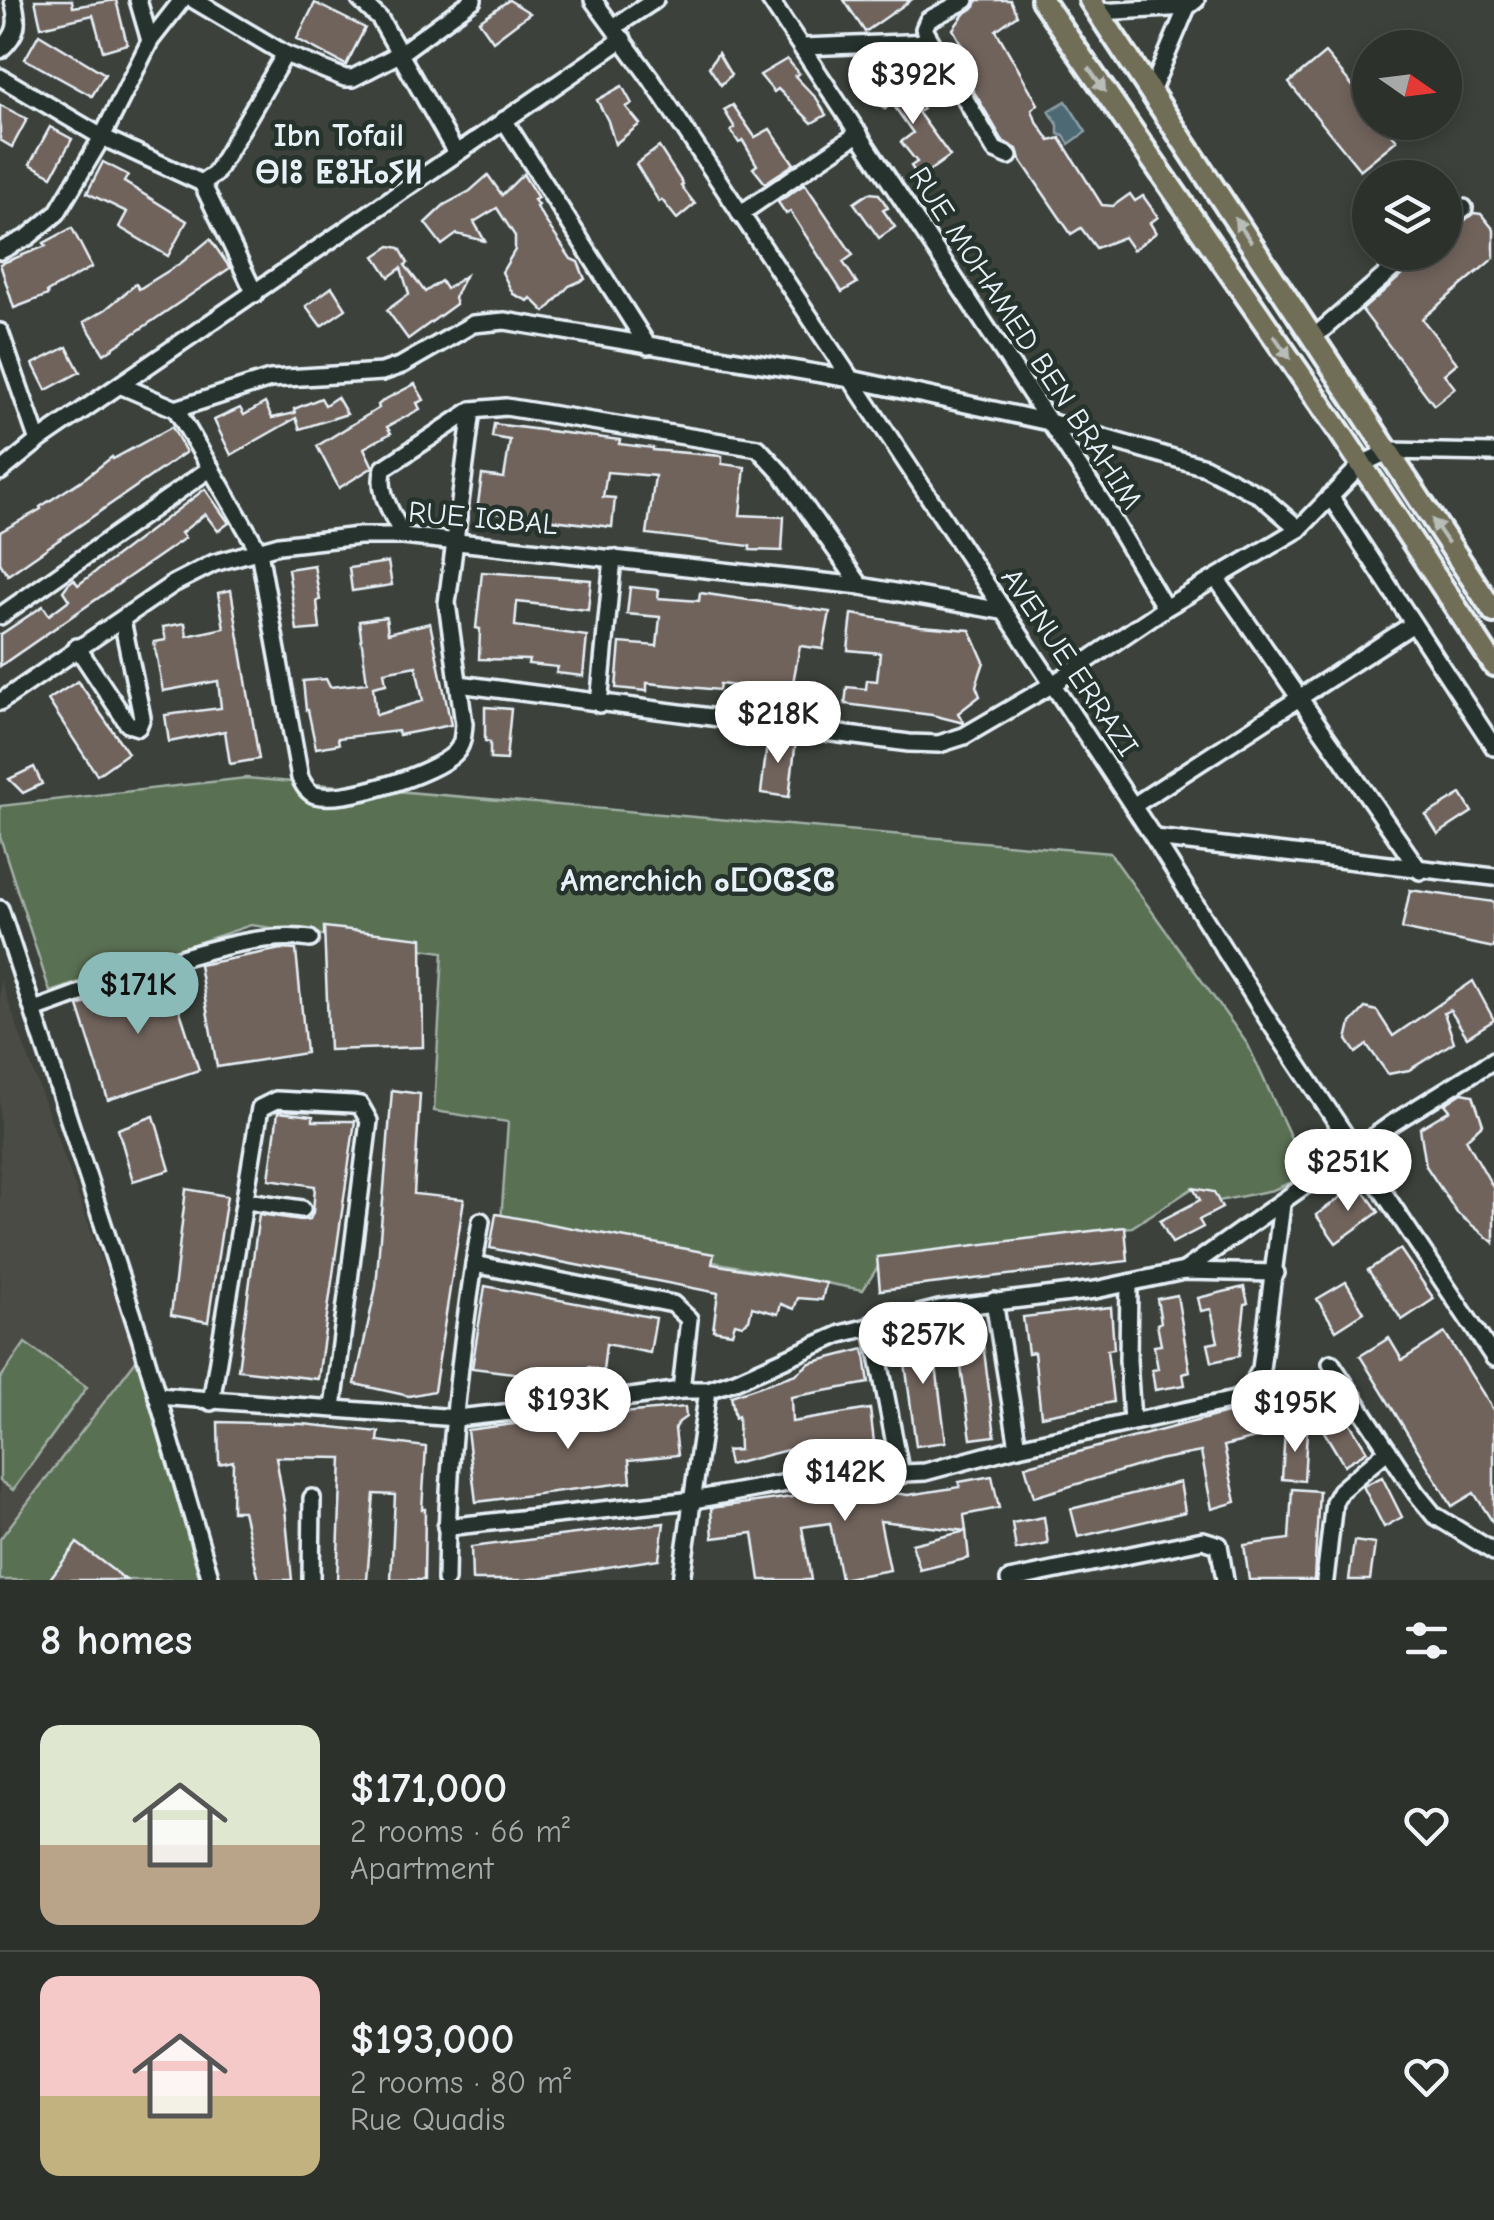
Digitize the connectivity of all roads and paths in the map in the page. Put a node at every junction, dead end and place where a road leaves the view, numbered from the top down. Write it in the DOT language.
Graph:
graph roads {
  1 [pos="13,0"];
  2 [pos="138,0"];
  3 [pos="182,0"];
  4 [pos="194,0"];
  5 [pos="230,0"];
  6 [pos="360,0"];
  7 [pos="473,0"];
  8 [pos="593,0"];
  9 [pos="655,0"];
  10 [pos="770,0"];
  11 [pos="966,0"];
  12 [pos="1042,0"];
  13 [pos="1191,4"];
  14 [pos="1094,6"];
  15 [pos="222,16"];
  16 [pos="619,33"];
  17 [pos="150,42"];
  18 [pos="930,42"];
  19 [pos="803,47"];
  20 [pos="0,50"];
  21 [pos="285,54"];
  22 [pos="399,54"];
  23 [pos="0,77"];
  24 [pos="1152,92"];
  25 [pos="504,120"];
  26 [pos="859,133"];
  27 [pos="102,137"];
  28 [pos="456,153"];
  29 [pos="1008,156"];
  30 [pos="202,183"];
  31 [pos="740,214"];
  32 [pos="0,251"];
  33 [pos="1391,270"];
  34 [pos="254,294"];
  35 [pos="0,332"];
  36 [pos="1314,337"];
  37 [pos="648,346"];
  38 [pos="851,380"];
  39 [pos="122,386"];
  40 [pos="176,410"];
  41 [pos="472,410"];
  42 [pos="1049,422"];
  43 [pos="38,441"];
  44 [pos="1389,450"];
  45 [pos="1494,454"];
  46 [pos="1362,464"];
  47 [pos="211,468"];
  48 [pos="0,472"];
  49 [pos="1330,496"];
  50 [pos="1299,529"];
  51 [pos="402,536"];
  52 [pos="453,542"];
  53 [pos="259,550"];
  54 [pos="613,558"];
  55 [pos="1216,578"];
  56 [pos="862,586"];
  57 [pos="1165,608"];
  58 [pos="1002,611"];
  59 [pos="1494,612"];
  60 [pos="0,616"];
  61 [pos="122,620"];
  62 [pos="1413,624"];
  63 [pos="77,647"];
  64 [pos="1494,665"];
  65 [pos="459,684"];
  66 [pos="1053,684"];
  67 [pos="1300,696"];
  68 [pos="0,702"];
  69 [pos="599,704"];
  70 [pos="1494,747"];
  71 [pos="1132,806"];
  72 [pos="1154,838"];
  73 [pos="1420,870"];
  74 [pos="1494,877"];
  75 [pos="0,909"];
  76 [pos="310,938"];
  77 [pos="34,1010"];
  78 [pos="1494,1060"];
  79 [pos="1355,1150"];
  80 [pos="247,1202"];
  81 [pos="1282,1204"];
  82 [pos="302,1210"];
  83 [pos="481,1221"];
  84 [pos="474,1264"];
  85 [pos="1184,1271"];
  86 [pos="1276,1273"];
  87 [pos="1129,1285"];
  88 [pos="994,1301"];
  89 [pos="872,1324"];
  90 [pos="1494,1358"];
  91 [pos="1331,1363"];
  92 [pos="681,1390"];
  93 [pos="708,1390"];
  94 [pos="158,1396"];
  95 [pos="211,1402"];
  96 [pos="332,1408"];
  97 [pos="456,1418"];
  98 [pos="1132,1421"];
  99 [pos="1018,1447"];
  100 [pos="1388,1450"];
  101 [pos="901,1476"];
  102 [pos="312,1498"];
  103 [pos="693,1500"];
  104 [pos="446,1527"];
  105 [pos="1494,1552"];
  106 [pos="1102,1560"];
  107 [pos="211,1580"];
  108 [pos="311,1580"];
  109 [pos="446,1580"];
  110 [pos="681,1580"];
  111 [pos="1009,1580"];
  112 [pos="1103,1580"];
  113 [pos="1225,1580"];
  114 [pos="1326,1580"];
  1 -- 20 [label="street"];
  2 -- 17 [label="street"];
  3 -- 17 [label="street"];
  4 -- 15 [label="street"];
  5 -- 15 [label="street"];
  6 -- 22 [label="street"];
  7 -- 22 [label="street"];
  8 -- 16 [label="street, AVENUE ERRAZI"];
  9 -- 16 [label="street"];
  10 -- 19 [label="street, RUE MOHAMED BEN BRAHIM"];
  11 -- 18 [label="street"];
  12 -- 46 [label="main road, one-way"];
  13 -- 14 [label="street"];
  13 -- 24 [label="street"];
  14 -- 24 [label="main road"];
  15 -- 21 [label="street"];
  16 -- 25 [label="street"];
  16 -- 31 [label="street, AVENUE ERRAZI"];
  17 -- 27 [label="street"];
  18 -- 19 [label="street"];
  18 -- 29 [label="street"];
  19 -- 26 [label="street, RUE MOHAMED BEN BRAHIM"];
  21 -- 22 [label="street"];
  21 -- 30 [label="street"];
  22 -- 28 [label="street"];
  23 -- 27 [label="street"];
  36 -- 24 [label="main road, one-way"];
  25 -- 28 [label="street"];
  25 -- 37 [label="street"];
  26 -- 31 [label="street"];
  26 -- 42 [label="street, RUE MOHAMED BEN BRAHIM"];
  27 -- 30 [label="street"];
  27 -- 32 [label="street"];
  28 -- 34 [label="street"];
  30 -- 34 [label="street"];
  31 -- 38 [label="street, AVENUE ERRAZI"];
  33 -- 36 [label="street"];
  34 -- 39 [label="street"];
  35 -- 43 [label="street"];
  36 -- 44 [label="main road"];
  37 -- 38 [label="street"];
  37 -- 40 [label="street"];
  38 -- 42 [label="street"];
  38 -- 58 [label="street, AVENUE ERRAZI"];
  39 -- 40 [label="street"];
  39 -- 43 [label="street"];
  40 -- 47 [label="street"];
  41 -- 51 [label="street"];
  41 -- 52 [label="street"];
  41 -- 56 [label="street"];
  42 -- 50 [label="street"];
  42 -- 57 [label="street, RUE MOHAMED BEN BRAHIM"];
  43 -- 48 [label="street"];
  44 -- 45 [label="street"];
  44 -- 46 [label="street"];
  59 -- 44 [label="main road, one-way"];
  46 -- 49 [label="street"];
  46 -- 64 [label="main road"];
  47 -- 53 [label="street"];
  47 -- 60 [label="street"];
  49 -- 50 [label="street"];
  49 -- 62 [label="street"];
  50 -- 55 [label="street"];
  51 -- 52 [label="street, RUE IQBAL"];
  51 -- 53 [label="street, RUE IQBAL"];
  52 -- 54 [label="street, RUE IQBAL"];
  52 -- 65 [label="street"];
  53 -- 61 [label="street, RUE IQBAL"];
  53 -- 65 [label="street"];
  54 -- 56 [label="street, RUE IQBAL"];
  54 -- 69 [label="street"];
  55 -- 57 [label="street"];
  55 -- 67 [label="street"];
  56 -- 58 [label="street, RUE IQBAL"];
  57 -- 66 [label="street"];
  58 -- 66 [label="street, AVENUE ERRAZI"];
  61 -- 63 [label="street, RUE IQBAL"];
  61 -- 63 [label="street"];
  62 -- 67 [label="street"];
  62 -- 70 [label="street"];
  63 -- 68 [label="street, RUE IQBAL"];
  65 -- 69 [label="street"];
  66 -- 69 [label="street"];
  66 -- 71 [label="street, AVENUE ERRAZI"];
  67 -- 71 [label="street"];
  67 -- 73 [label="street"];
  71 -- 72 [label="street, AVENUE ERRAZI"];
  72 -- 73 [label="street"];
  72 -- 79 [label="street, AVENUE ERRAZI"];
  73 -- 74 [label="street"];
  75 -- 77 [label="street"];
  76 -- 77 [label="street"];
  77 -- 94 [label="street"];
  78 -- 79 [label="street"];
  79 -- 81 [label="street"];
  79 -- 90 [label="street, AVENUE ERRAZI"];
  80 -- 82 [label="street"];
  80 -- 95 [label="street"];
  80 -- 96 [label="street"];
  81 -- 85 [label="street"];
  81 -- 86 [label="street"];
  83 -- 84 [label="street"];
  84 -- 92 [label="street"];
  84 -- 97 [label="street"];
  85 -- 86 [label="street"];
  85 -- 87 [label="street"];
  86 -- 98 [label="street"];
  87 -- 88 [label="street"];
  87 -- 98 [label="street"];
  88 -- 89 [label="street"];
  88 -- 99 [label="street"];
  89 -- 93 [label="street"];
  89 -- 101 [label="street"];
  91 -- 100 [label="street"];
  92 -- 93 [label="street"];
  92 -- 97 [label="street"];
  93 -- 103 [label="street"];
  94 -- 95 [label="street"];
  94 -- 107 [label="street"];
  95 -- 96 [label="street"];
  96 -- 97 [label="street"];
  97 -- 104 [label="street"];
  98 -- 99 [label="street"];
  99 -- 101 [label="street"];
  100 -- 105 [label="street"];
  100 -- 114 [label="street"];
  101 -- 103 [label="street"];
  102 -- 108 [label="street"];
  103 -- 104 [label="street"];
  103 -- 110 [label="street"];
  104 -- 109 [label="street"];
  106 -- 111 [label="street"];
  106 -- 112 [label="street"];
  106 -- 113 [label="street"];
}
